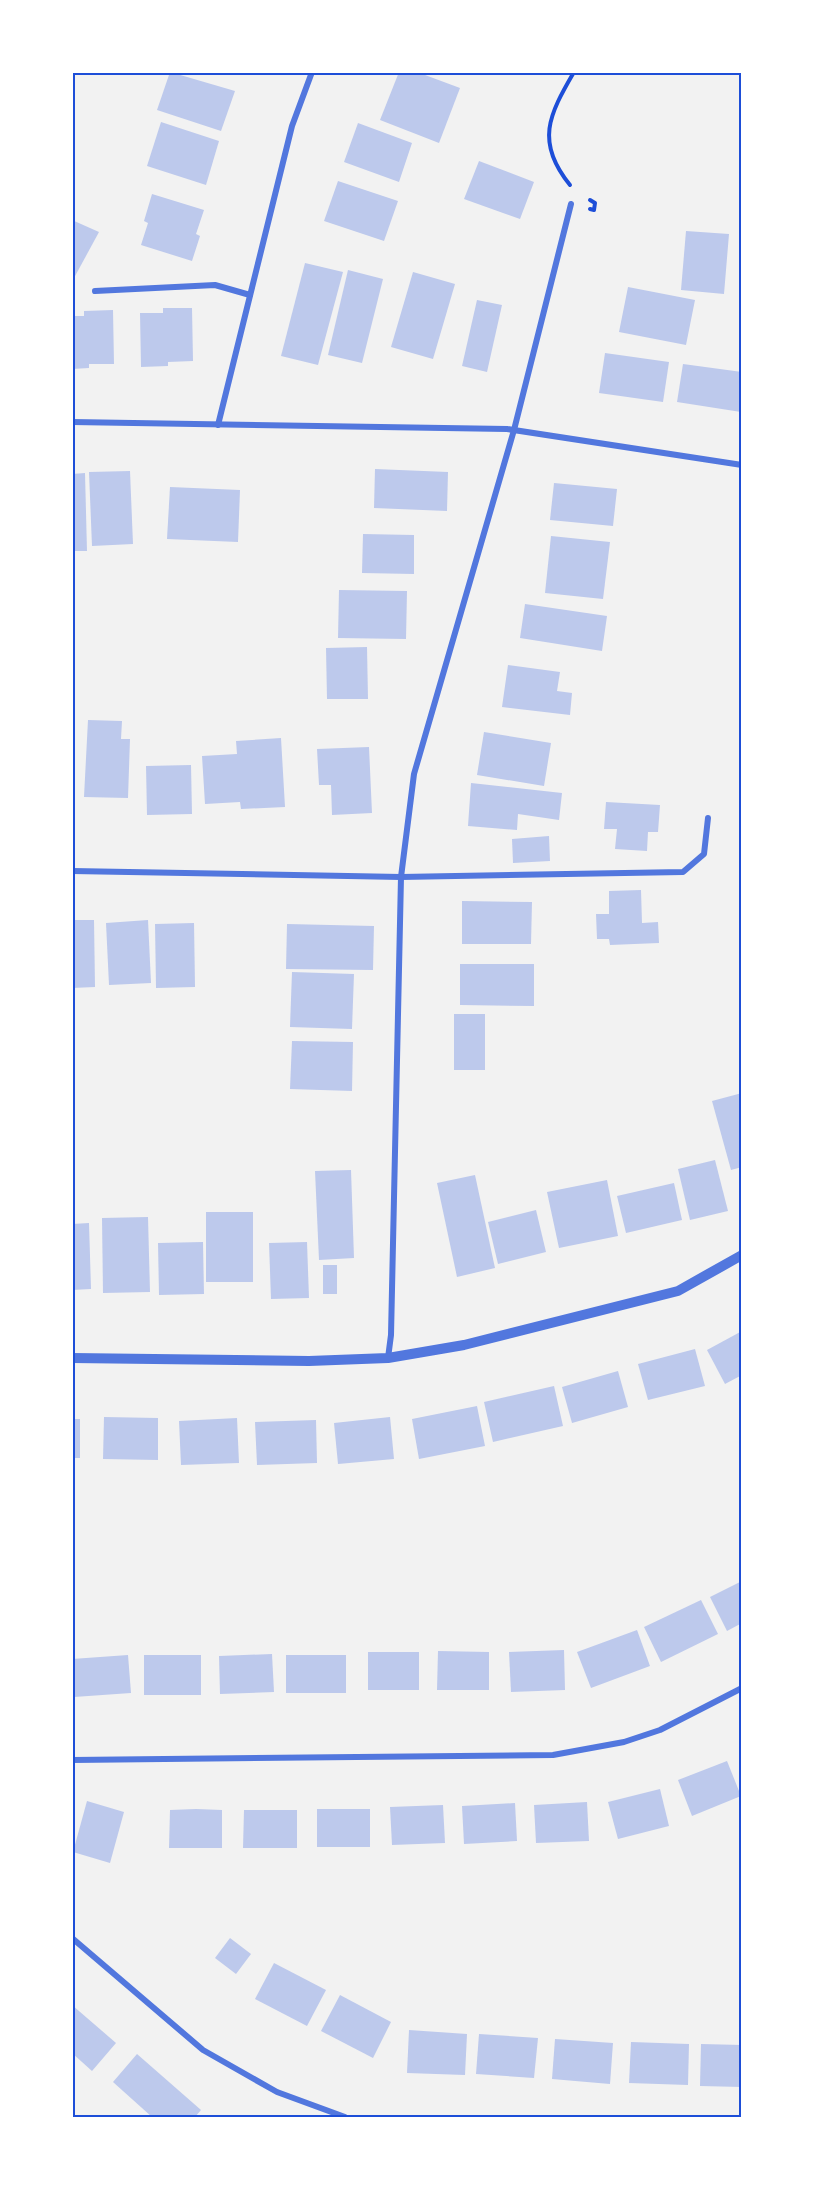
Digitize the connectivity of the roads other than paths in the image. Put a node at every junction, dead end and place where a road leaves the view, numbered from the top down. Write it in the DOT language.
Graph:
graph roads {
  1 [pos="312,72"];
  2 [pos="571,204"];
  3 [pos="95,291"];
  4 [pos="250,295"];
  5 [pos="72,422"];
  6 [pos="218,425"];
  7 [pos="514,430"];
  8 [pos="742,465"];
  9 [pos="708,818"];
  10 [pos="72,871"];
  11 [pos="401,877"];
  12 [pos="742,1255"];
  13 [pos="72,1358"];
  14 [pos="388,1358"];
  15 [pos="742,1689"];
  16 [pos="72,1760"];
  17 [pos="72,1938"];
  18 [pos="345,2117"];
  1 -- 4 [label="street"];
  2 -- 7 [label="street"];
  3 -- 4 [label="street"];
  4 -- 6 [label="street"];
  5 -- 6 [label="street"];
  6 -- 7 [label="street"];
  7 -- 8 [label="street"];
  7 -- 11 [label="street"];
  9 -- 11 [label="street"];
  10 -- 11 [label="street"];
  11 -- 14 [label="street"];
  12 -- 14 [label="street"];
  13 -- 14 [label="street"];
  15 -- 16 [label="street"];
  17 -- 18 [label="street"];
}
